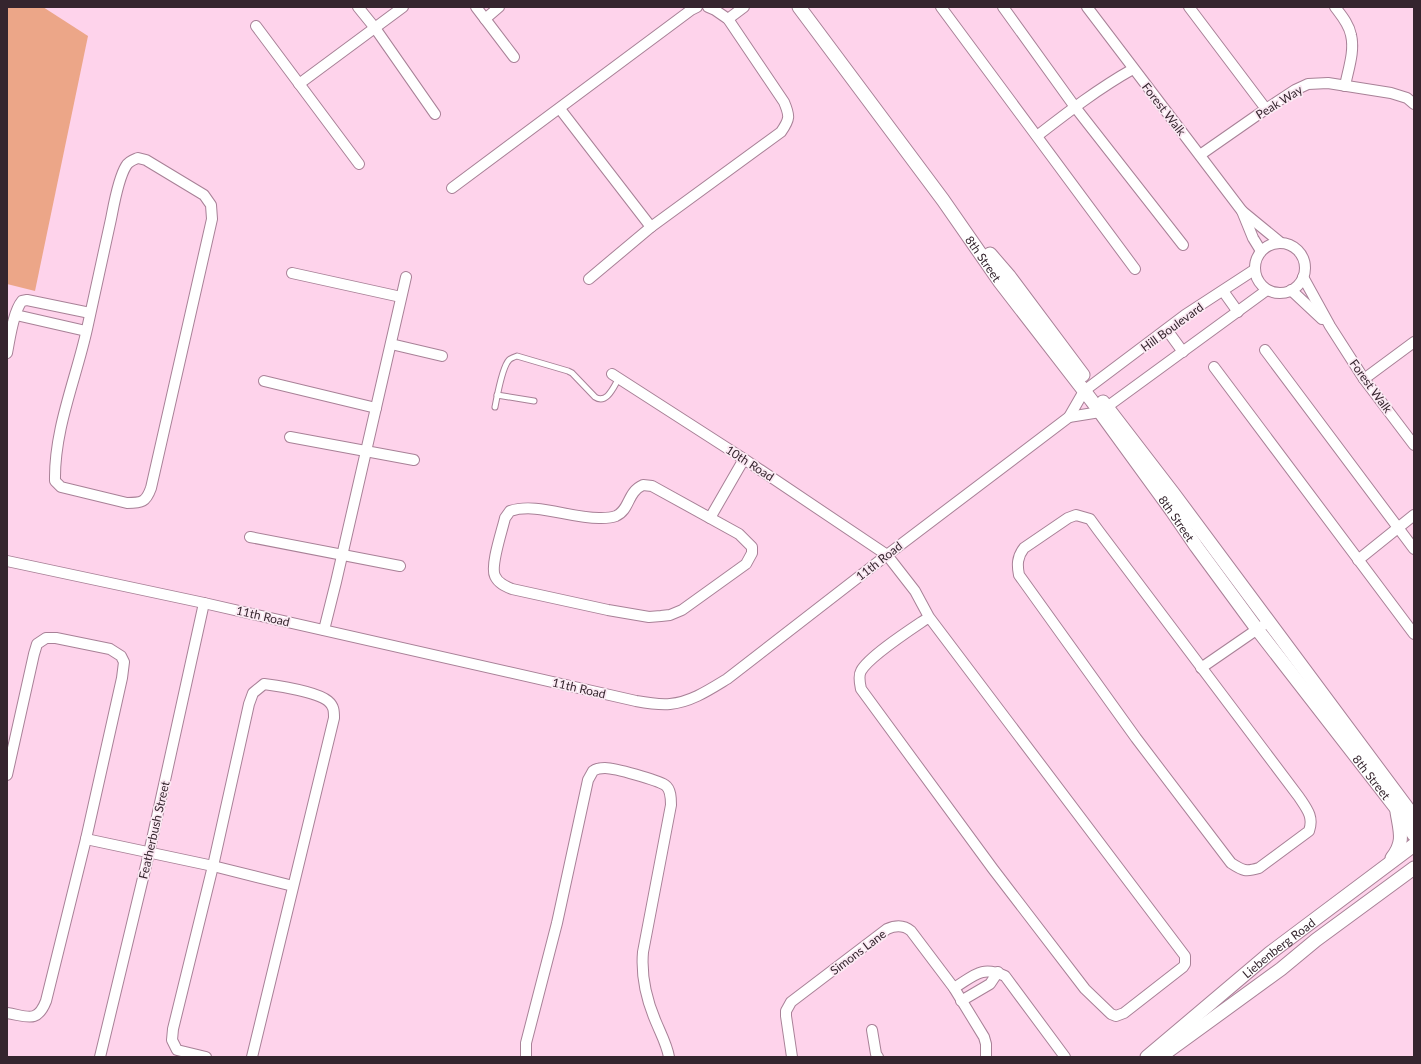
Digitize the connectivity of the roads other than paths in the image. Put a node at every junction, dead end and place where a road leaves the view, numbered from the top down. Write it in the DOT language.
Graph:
graph roads {
  1 [pos="358,7"];
  2 [pos="403,7"];
  3 [pos="476,7"];
  4 [pos="499,7"];
  5 [pos="697,7"];
  6 [pos="708,7"];
  7 [pos="744,7"];
  8 [pos="799,7"];
  9 [pos="941,7"];
  10 [pos="1003,7"];
  11 [pos="1087,7"];
  12 [pos="1189,7"];
  13 [pos="1335,7"];
  14 [pos="485,19"];
  15 [pos="728,19"];
  16 [pos="256,26"];
  17 [pos="375,28"];
  18 [pos="514,57"];
  19 [pos="1133,69"];
  20 [pos="299,84"];
  21 [pos="1345,86"];
  22 [pos="1414,104"];
  23 [pos="1075,107"];
  24 [pos="560,109"];
  25 [pos="1266,109"];
  26 [pos="435,114"];
  27 [pos="1037,136"];
  28 [pos="1200,155"];
  29 [pos="359,164"];
  30 [pos="452,188"];
  31 [pos="1242,211"];
  32 [pos="651,227"];
  33 [pos="1281,243"];
  34 [pos="1182,245"];
  35 [pos="1261,251"];
  36 [pos="1135,269"];
  37 [pos="1254,270"];
  38 [pos="292,273"];
  39 [pos="406,277"];
  40 [pos="1303,277"];
  41 [pos="589,279"];
  42 [pos="1268,290"];
  43 [pos="1291,290"];
  44 [pos="1223,291"];
  45 [pos="402,297"];
  46 [pos="1238,312"];
  47 [pos="90,313"];
  48 [pos="16,315"];
  49 [pos="1330,326"];
  50 [pos="1167,330"];
  51 [pos="86,332"];
  52 [pos="1414,342"];
  53 [pos="390,344"];
  54 [pos="1265,350"];
  55 [pos="1183,352"];
  56 [pos="7,353"];
  57 [pos="442,356"];
  58 [pos="1214,367"];
  59 [pos="616,376"];
  60 [pos="1364,379"];
  61 [pos="264,381"];
  62 [pos="1087,389"];
  63 [pos="497,395"];
  64 [pos="534,401"];
  65 [pos="495,407"];
  66 [pos="376,408"];
  67 [pos="1103,410"];
  68 [pos="1069,417"];
  69 [pos="290,437"];
  70 [pos="1414,445"];
  71 [pos="366,451"];
  72 [pos="744,459"];
  73 [pos="414,460"];
  74 [pos="1414,515"];
  75 [pos="710,518"];
  76 [pos="1399,528"];
  77 [pos="250,537"];
  78 [pos="1414,549"];
  79 [pos="342,555"];
  80 [pos="887,555"];
  81 [pos="1358,560"];
  82 [pos="7,561"];
  83 [pos="400,566"];
  84 [pos="204,602"];
  85 [pos="929,617"];
  86 [pos="1269,621"];
  87 [pos="1257,628"];
  88 [pos="324,630"];
  89 [pos="1414,634"];
  90 [pos="1201,668"];
  91 [pos="7,775"];
  92 [pos="1405,806"];
  93 [pos="1414,817"];
  94 [pos="1414,834"];
  95 [pos="86,840"];
  96 [pos="1414,845"];
  97 [pos="149,853"];
  98 [pos="1387,864"];
  99 [pos="213,866"];
  100 [pos="1414,868"];
  101 [pos="293,886"];
  102 [pos="998,972"];
  103 [pos="954,988"];
  104 [pos="961,1001"];
  105 [pos="7,1013"];
  106 [pos="872,1030"];
  107 [pos="100,1057"];
  108 [pos="206,1057"];
  109 [pos="252,1057"];
  110 [pos="526,1057"];
  111 [pos="670,1057"];
  112 [pos="792,1057"];
  113 [pos="878,1057"];
  114 [pos="986,1057"];
  115 [pos="1065,1057"];
  116 [pos="1147,1057"];
  117 [pos="1160,1057"];
  1 -- 17 [label="street"];
  2 -- 17 [label="street"];
  3 -- 14 [label="street"];
  4 -- 14 [label="street"];
  5 -- 24 [label="street"];
  6 -- 15 [label="street"];
  7 -- 15 [label="street"];
  8 -- 62 [label="street, 8th Street"];
  9 -- 27 [label="street"];
  10 -- 23 [label="street"];
  11 -- 19 [label="street, Forest Walk"];
  12 -- 25 [label="street"];
  13 -- 21 [label="street"];
  14 -- 18 [label="street"];
  15 -- 32 [label="street"];
  16 -- 20 [label="street"];
  17 -- 20 [label="street"];
  17 -- 26 [label="street"];
  19 -- 23 [label="street"];
  19 -- 28 [label="street, Forest Walk"];
  20 -- 29 [label="street"];
  21 -- 22 [label="street, Peak Way"];
  21 -- 25 [label="street, Peak Way"];
  23 -- 27 [label="street"];
  23 -- 34 [label="street"];
  24 -- 30 [label="street"];
  24 -- 32 [label="street"];
  25 -- 28 [label="street, Peak Way"];
  27 -- 36 [label="street"];
  28 -- 31 [label="street, Forest Walk"];
  31 -- 33 [label="street, Forest Walk"];
  31 -- 35 [label="street, Forest Walk"];
  32 -- 41 [label="street"];
  33 -- 35 [label="street"];
  33 -- 40 [label="street"];
  35 -- 37 [label="street"];
  37 -- 42 [label="street"];
  37 -- 44 [label="street, Hill Boulevard"];
  38 -- 45 [label="street"];
  39 -- 45 [label="street"];
  40 -- 43 [label="street"];
  40 -- 49 [label="street, Forest Walk"];
  42 -- 43 [label="street"];
  42 -- 46 [label="street"];
  43 -- 49 [label="street, Forest Walk"];
  44 -- 46 [label="street"];
  44 -- 50 [label="street, Hill Boulevard"];
  45 -- 53 [label="street"];
  46 -- 55 [label="street"];
  47 -- 48 [label="street"];
  47 -- 51 [label="street"];
  47 -- 51 [label="street"];
  48 -- 51 [label="street"];
  48 -- 56 [label="street"];
  49 -- 60 [label="street, Forest Walk"];
  50 -- 55 [label="street"];
  50 -- 62 [label="street, Hill Boulevard"];
  52 -- 60 [label="street"];
  53 -- 57 [label="street"];
  53 -- 66 [label="street"];
  54 -- 76 [label="street"];
  55 -- 67 [label="street"];
  58 -- 81 [label="street"];
  59 -- 63 [label="lane"];
  59 -- 72 [label="street, 10th Road"];
  60 -- 70 [label="street, Forest Walk"];
  61 -- 66 [label="street"];
  62 -- 67 [label="street, 8th Street"];
  62 -- 68 [label="street, 11th Road"];
  63 -- 64 [label="lane"];
  63 -- 65 [label="lane"];
  66 -- 71 [label="street"];
  67 -- 68 [label="street, 11th Road"];
  67 -- 86 [label="street, 8th Street"];
  67 -- 87 [label="street, 8th Street"];
  68 -- 80 [label="street, 11th Road"];
  69 -- 71 [label="street"];
  71 -- 73 [label="street"];
  71 -- 79 [label="street"];
  72 -- 75 [label="street"];
  72 -- 80 [label="street, 10th Road"];
  74 -- 76 [label="street"];
  75 -- 75 [label="street"];
  76 -- 78 [label="street"];
  76 -- 81 [label="street"];
  77 -- 79 [label="street"];
  79 -- 83 [label="street"];
  79 -- 88 [label="street"];
  80 -- 85 [label="street, 10th Road"];
  80 -- 88 [label="street, 11th Road"];
  81 -- 89 [label="street"];
  82 -- 84 [label="street, 11th Road"];
  84 -- 88 [label="street, 11th Road"];
  84 -- 97 [label="street, Featherbush Street"];
  85 -- 85 [label="street, 10th Road"];
  86 -- 87 [label="street"];
  86 -- 92 [label="street, 8th Street"];
  87 -- 90 [label="street"];
  87 -- 92 [label="street, 8th Street"];
  90 -- 90 [label="street"];
  91 -- 95 [label="street"];
  92 -- 93 [label="street, 8th Street"];
  92 -- 94 [label="street, 8th Street"];
  92 -- 98 [label="street"];
  95 -- 97 [label="street"];
  95 -- 105 [label="street"];
  96 -- 98 [label="street, Liebenberg Road"];
  97 -- 99 [label="street"];
  97 -- 107 [label="street, Featherbush Street"];
  98 -- 116 [label="street, Liebenberg Road"];
  99 -- 101 [label="street"];
  99 -- 101 [label="street"];
  99 -- 108 [label="street"];
  100 -- 117 [label="street, Liebenberg Road"];
  101 -- 109 [label="street"];
  102 -- 103 [label="street"];
  102 -- 104 [label="street"];
  102 -- 115 [label="street"];
  103 -- 104 [label="street, Simons Lane"];
  103 -- 112 [label="street, Simons Lane"];
  104 -- 114 [label="street, Simons Lane"];
  106 -- 113 [label="street"];
  110 -- 111 [label="street"];
}
